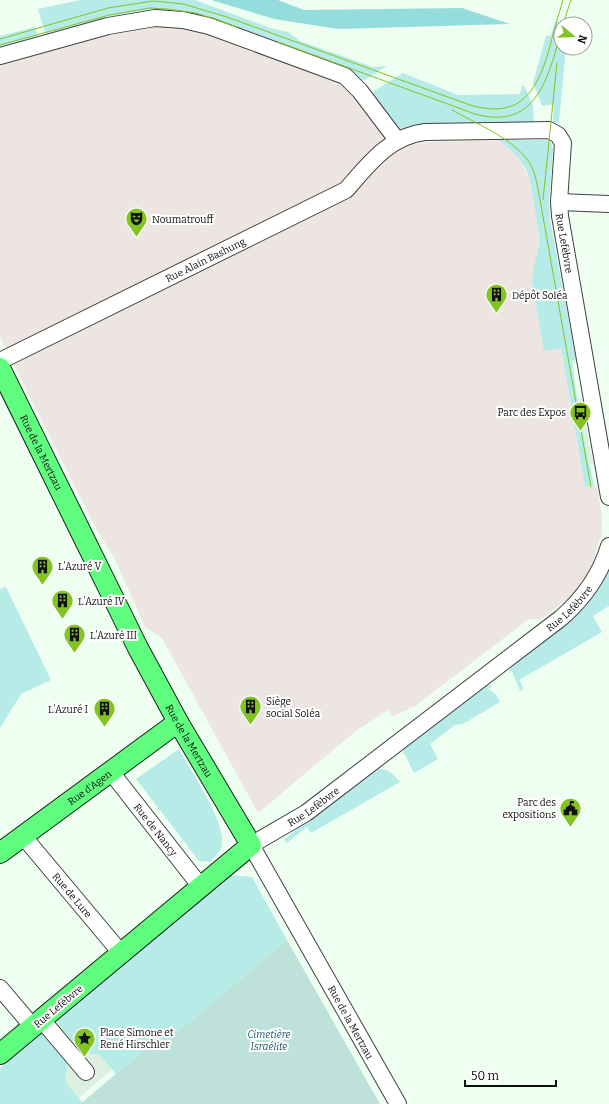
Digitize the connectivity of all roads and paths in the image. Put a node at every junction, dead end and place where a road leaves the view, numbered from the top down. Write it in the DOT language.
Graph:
graph roads {
  1 [pos="0,56"];
  2 [pos="397,140"];
  3 [pos="559,202"];
  4 [pos="609,204"];
  5 [pos="0,361"];
  6 [pos="0,368"];
  7 [pos="609,497"];
  8 [pos="609,546"];
  9 [pos="178,722"];
  10 [pos="111,772"];
  11 [pos="23,836"];
  12 [pos="251,845"];
  13 [pos="0,853"];
  14 [pos="201,887"];
  15 [pos="121,954"];
  16 [pos="0,988"];
  17 [pos="38,1023"];
  18 [pos="0,1054"];
  19 [pos="86,1072"];
  20 [pos="398,1104"];
  1 -- 2 [label="street"];
  2 -- 3 [label="street, Rue Alain Bashung"];
  2 -- 5 [label="street, Rue Alain Bashung"];
  3 -- 4 [label="street"];
  3 -- 7 [label="street, Rue Lefèbvre"];
  6 -- 9 [label="main road, Rue de la Mertzau"];
  8 -- 12 [label="street, Rue Lefèbvre"];
  9 -- 10 [label="main road, Rue d'Agen"];
  9 -- 12 [label="main road, Rue de la Mertzau"];
  10 -- 11 [label="main road, Rue d'Agen"];
  10 -- 14 [label="street, Rue de Nancy"];
  11 -- 13 [label="main road, Rue d'Agen"];
  11 -- 15 [label="street, Rue de Lure"];
  12 -- 14 [label="main road, Rue Lefèbvre"];
  12 -- 20 [label="street, Rue de la Mertzau"];
  14 -- 15 [label="main road, Rue Lefèbvre"];
  15 -- 17 [label="main road, Rue Lefèbvre"];
  16 -- 17 [label="street"];
  17 -- 18 [label="main road, Rue Lefèbvre"];
  17 -- 19 [label="street"];
}
